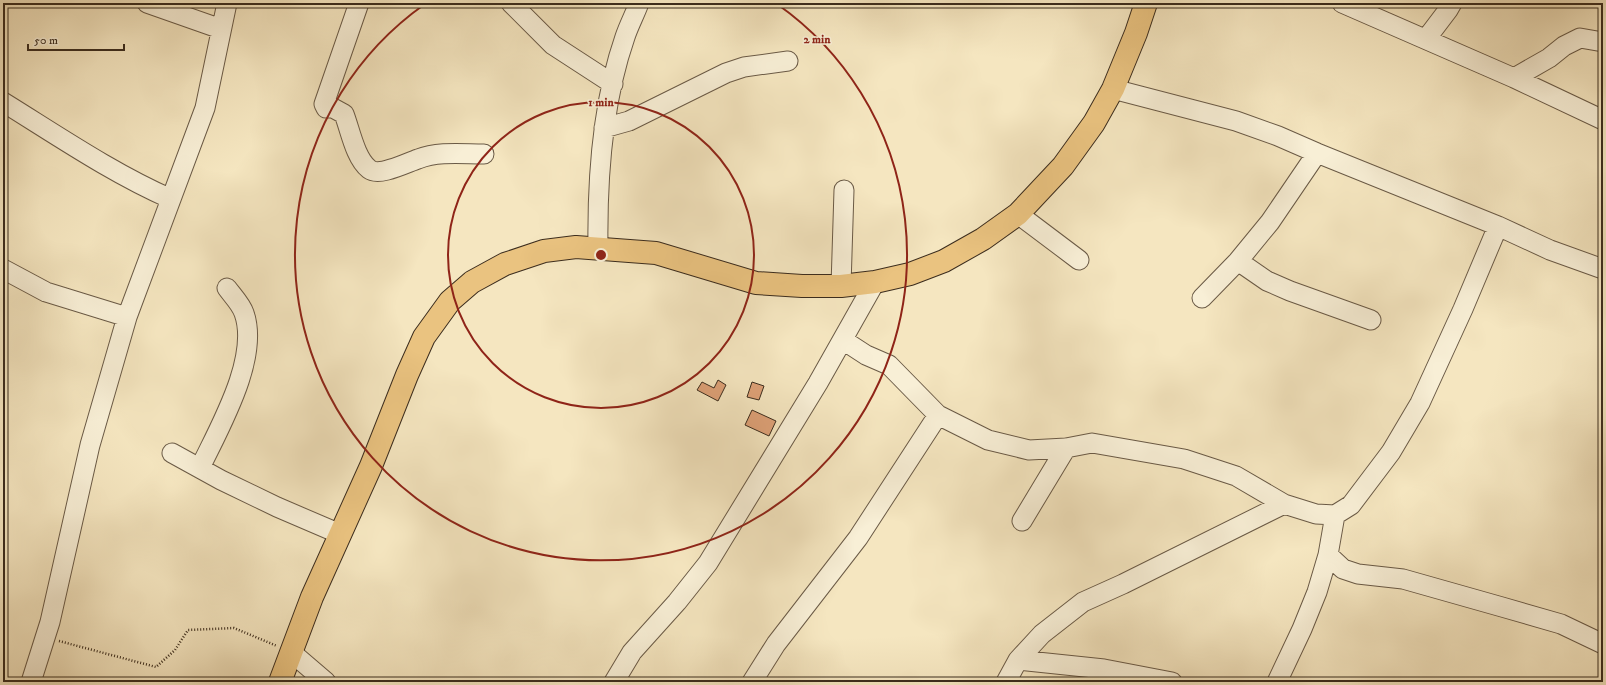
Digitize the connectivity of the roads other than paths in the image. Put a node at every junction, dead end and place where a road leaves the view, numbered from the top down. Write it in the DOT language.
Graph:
graph roads {
  1 [pos="146,3"];
  2 [pos="227,3"];
  3 [pos="359,3"];
  4 [pos="511,3"];
  5 [pos="639,3"];
  6 [pos="1146,3"];
  7 [pos="1342,3"];
  8 [pos="1452,3"];
  9 [pos="221,29"];
  10 [pos="1426,39"];
  11 [pos="1603,42"];
  12 [pos="788,61"];
  13 [pos="1514,78"];
  14 [pos="612,84"];
  15 [pos="1113,90"];
  16 [pos="3,102"];
  17 [pos="1603,120"];
  18 [pos="604,128"];
  19 [pos="1317,153"];
  20 [pos="484,154"];
  21 [pos="844,190"];
  22 [pos="171,199"];
  23 [pos="1018,214"];
  24 [pos="1498,226"];
  25 [pos="598,248"];
  26 [pos="1079,260"];
  27 [pos="1238,261"];
  28 [pos="3,269"];
  29 [pos="1603,269"];
  30 [pos="875,282"];
  31 [pos="841,286"];
  32 [pos="227,288"];
  33 [pos="1202,298"];
  34 [pos="127,317"];
  35 [pos="1371,320"];
  36 [pos="843,340"];
  37 [pos="938,415"];
  38 [pos="1066,448"];
  39 [pos="172,453"];
  40 [pos="200,468"];
  41 [pos="1284,504"];
  42 [pos="1335,515"];
  43 [pos="1022,521"];
  44 [pos="340,534"];
  45 [pos="1328,555"];
  46 [pos="1603,644"];
  47 [pos="291,652"];
  48 [pos="1018,660"];
  49 [pos="31,682"];
  50 [pos="280,682"];
  51 [pos="326,682"];
  52 [pos="614,682"];
  53 [pos="752,682"];
  54 [pos="1006,682"];
  55 [pos="1172,682"];
  56 [pos="1277,682"];
  1 -- 9 [label="street"];
  2 -- 9 [label="street"];
  3 -- 20 [label="street"];
  4 -- 14 [label="street"];
  5 -- 14 [label="street"];
  6 -- 15 [label="main road"];
  7 -- 10 [label="street"];
  8 -- 10 [label="street"];
  9 -- 22 [label="street"];
  10 -- 13 [label="street"];
  11 -- 13 [label="street"];
  12 -- 18 [label="street"];
  13 -- 17 [label="street"];
  14 -- 18 [label="street"];
  15 -- 19 [label="street"];
  15 -- 23 [label="main road"];
  16 -- 22 [label="street"];
  18 -- 25 [label="street"];
  19 -- 24 [label="street"];
  19 -- 27 [label="street"];
  21 -- 31 [label="street"];
  22 -- 34 [label="street"];
  23 -- 26 [label="street"];
  23 -- 30 [label="main road"];
  24 -- 29 [label="street"];
  24 -- 42 [label="street"];
  25 -- 31 [label="main road"];
  25 -- 44 [label="main road"];
  27 -- 33 [label="street"];
  27 -- 35 [label="street"];
  28 -- 34 [label="street"];
  30 -- 31 [label="main road"];
  30 -- 36 [label="street"];
  32 -- 40 [label="street"];
  34 -- 49 [label="street"];
  36 -- 37 [label="street"];
  36 -- 52 [label="street"];
  37 -- 38 [label="street"];
  37 -- 53 [label="street"];
  38 -- 41 [label="street"];
  38 -- 43 [label="street"];
  39 -- 40 [label="street"];
  40 -- 44 [label="street"];
  41 -- 42 [label="street"];
  41 -- 48 [label="street"];
  42 -- 45 [label="street"];
  44 -- 47 [label="main road"];
  45 -- 46 [label="street"];
  45 -- 56 [label="street"];
  47 -- 50 [label="main road"];
  47 -- 51 [label="street"];
  48 -- 54 [label="street"];
  48 -- 55 [label="street"];
}
